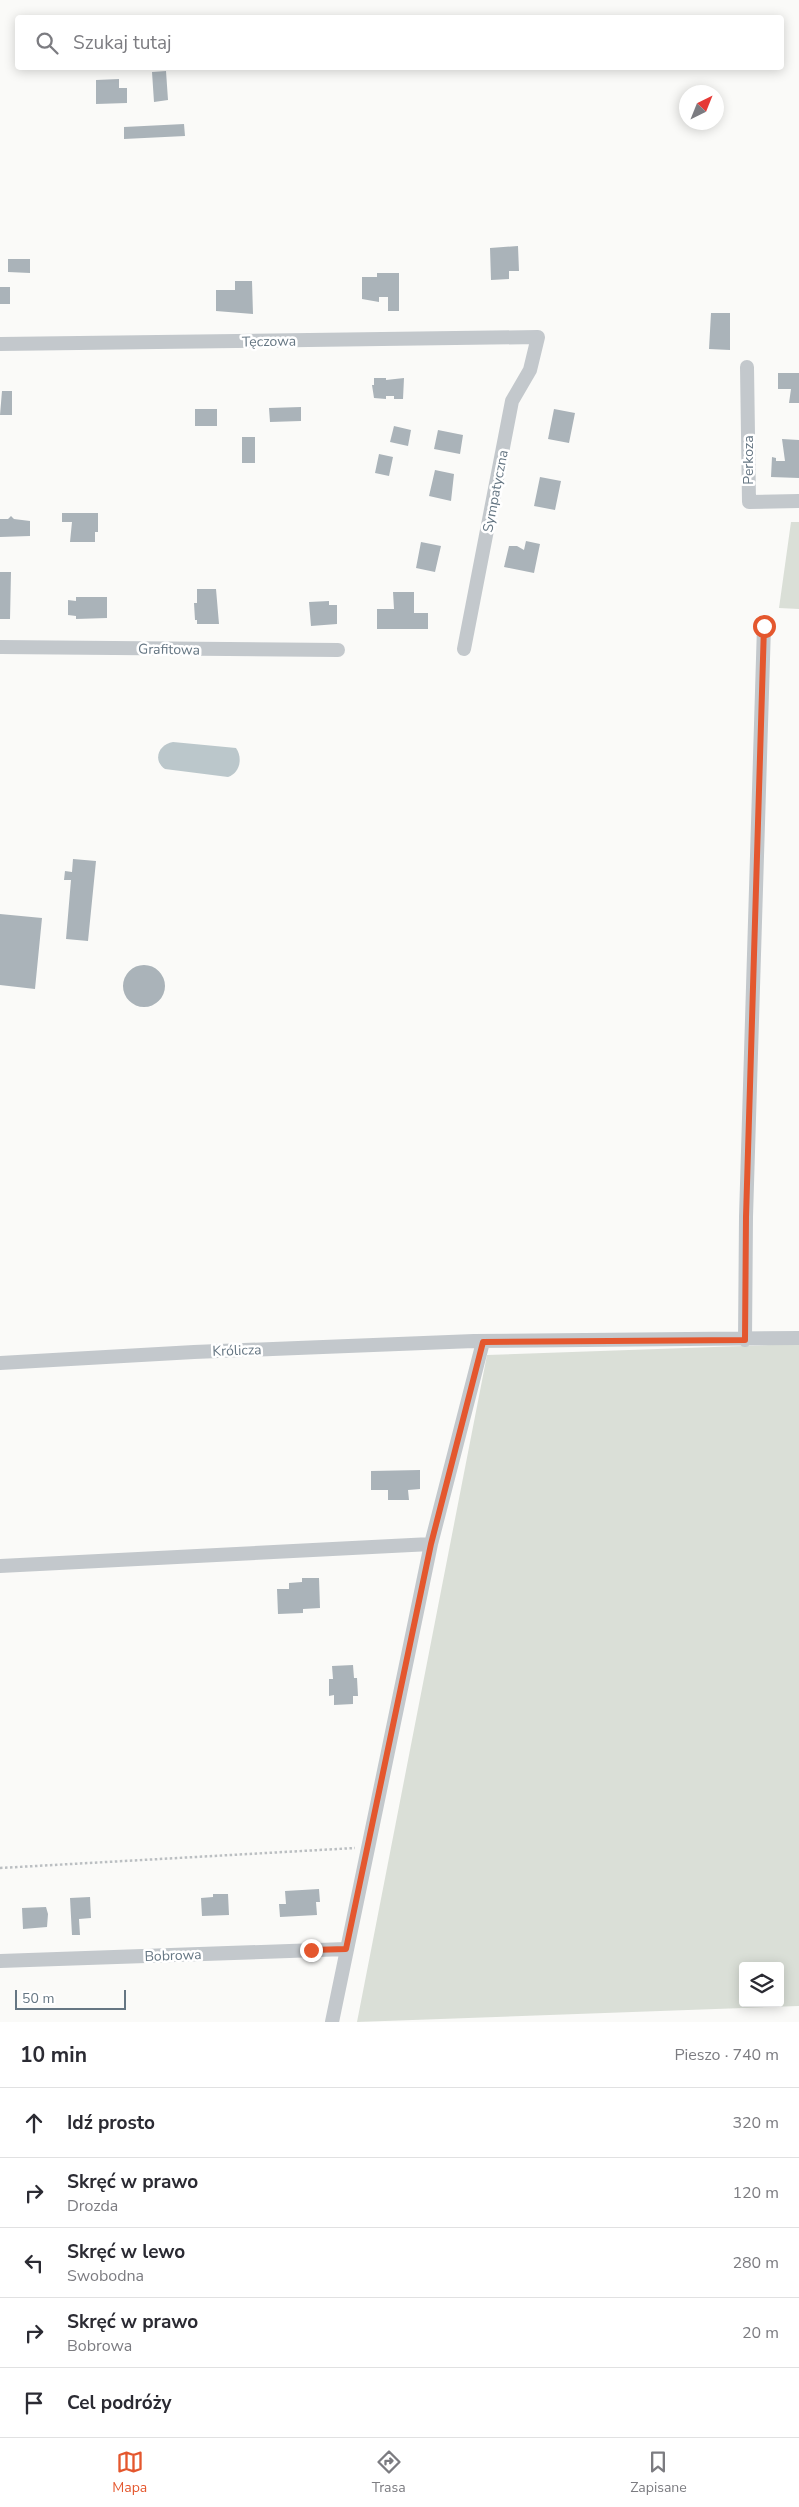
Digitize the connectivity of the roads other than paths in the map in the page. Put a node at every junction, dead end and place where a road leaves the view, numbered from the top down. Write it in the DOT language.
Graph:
graph roads {
  1 [pos="538,337"];
  2 [pos="0,344"];
  3 [pos="748,367"];
  4 [pos="799,501"];
  5 [pos="764,626"];
  6 [pos="0,647"];
  7 [pos="464,649"];
  8 [pos="338,650"];
  9 [pos="799,1338"];
  10 [pos="745,1340"];
  11 [pos="479,1341"];
  12 [pos="0,1363"];
  13 [pos="431,1544"];
  14 [pos="0,1566"];
  15 [pos="346,1949"];
  16 [pos="0,1961"];
  17 [pos="332,2022"];
  1 -- 2 [label="street, Tęczowa"];
  1 -- 7 [label="street, Sympatyczna"];
  3 -- 4 [label="street, Perkoza"];
  5 -- 10 [label="street"];
  6 -- 8 [label="street, Grafitowa"];
  9 -- 10 [label="street, Królicza"];
  10 -- 11 [label="street, Królicza"];
  11 -- 12 [label="street, Królicza"];
  11 -- 13 [label="street"];
  13 -- 14 [label="street"];
  13 -- 15 [label="street"];
  15 -- 16 [label="street, Bobrowa"];
  15 -- 17 [label="street"];
}
